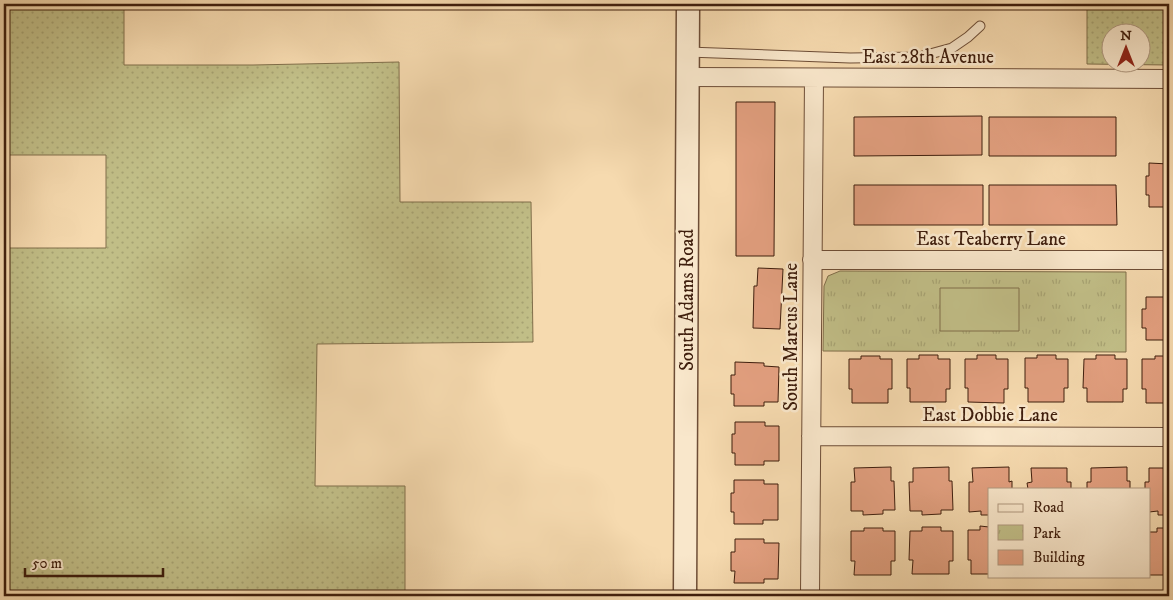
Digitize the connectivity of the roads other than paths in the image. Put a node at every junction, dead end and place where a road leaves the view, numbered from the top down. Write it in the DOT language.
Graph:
graph roads {
  1 [pos="688,4"];
  2 [pos="980,26"];
  3 [pos="687,52"];
  4 [pos="687,77"];
  5 [pos="814,78"];
  6 [pos="1169,79"];
  7 [pos="812,260"];
  8 [pos="1169,260"];
  9 [pos="811,436"];
  10 [pos="1169,437"];
  11 [pos="685,596"];
  12 [pos="810,596"];
  1 -- 3 [label="street, South Adams Road"];
  2 -- 3 [label="lane"];
  3 -- 4 [label="street, South Adams Road"];
  4 -- 5 [label="street, East 28th Avenue"];
  4 -- 11 [label="street, South Adams Road"];
  5 -- 6 [label="street, East 28th Avenue"];
  5 -- 7 [label="street, South Marcus Lane"];
  7 -- 8 [label="street, East Teaberry Lane"];
  7 -- 9 [label="street, South Marcus Lane"];
  9 -- 10 [label="street, East Dobbie Lane"];
  9 -- 12 [label="street, South Marcus Lane"];
}
